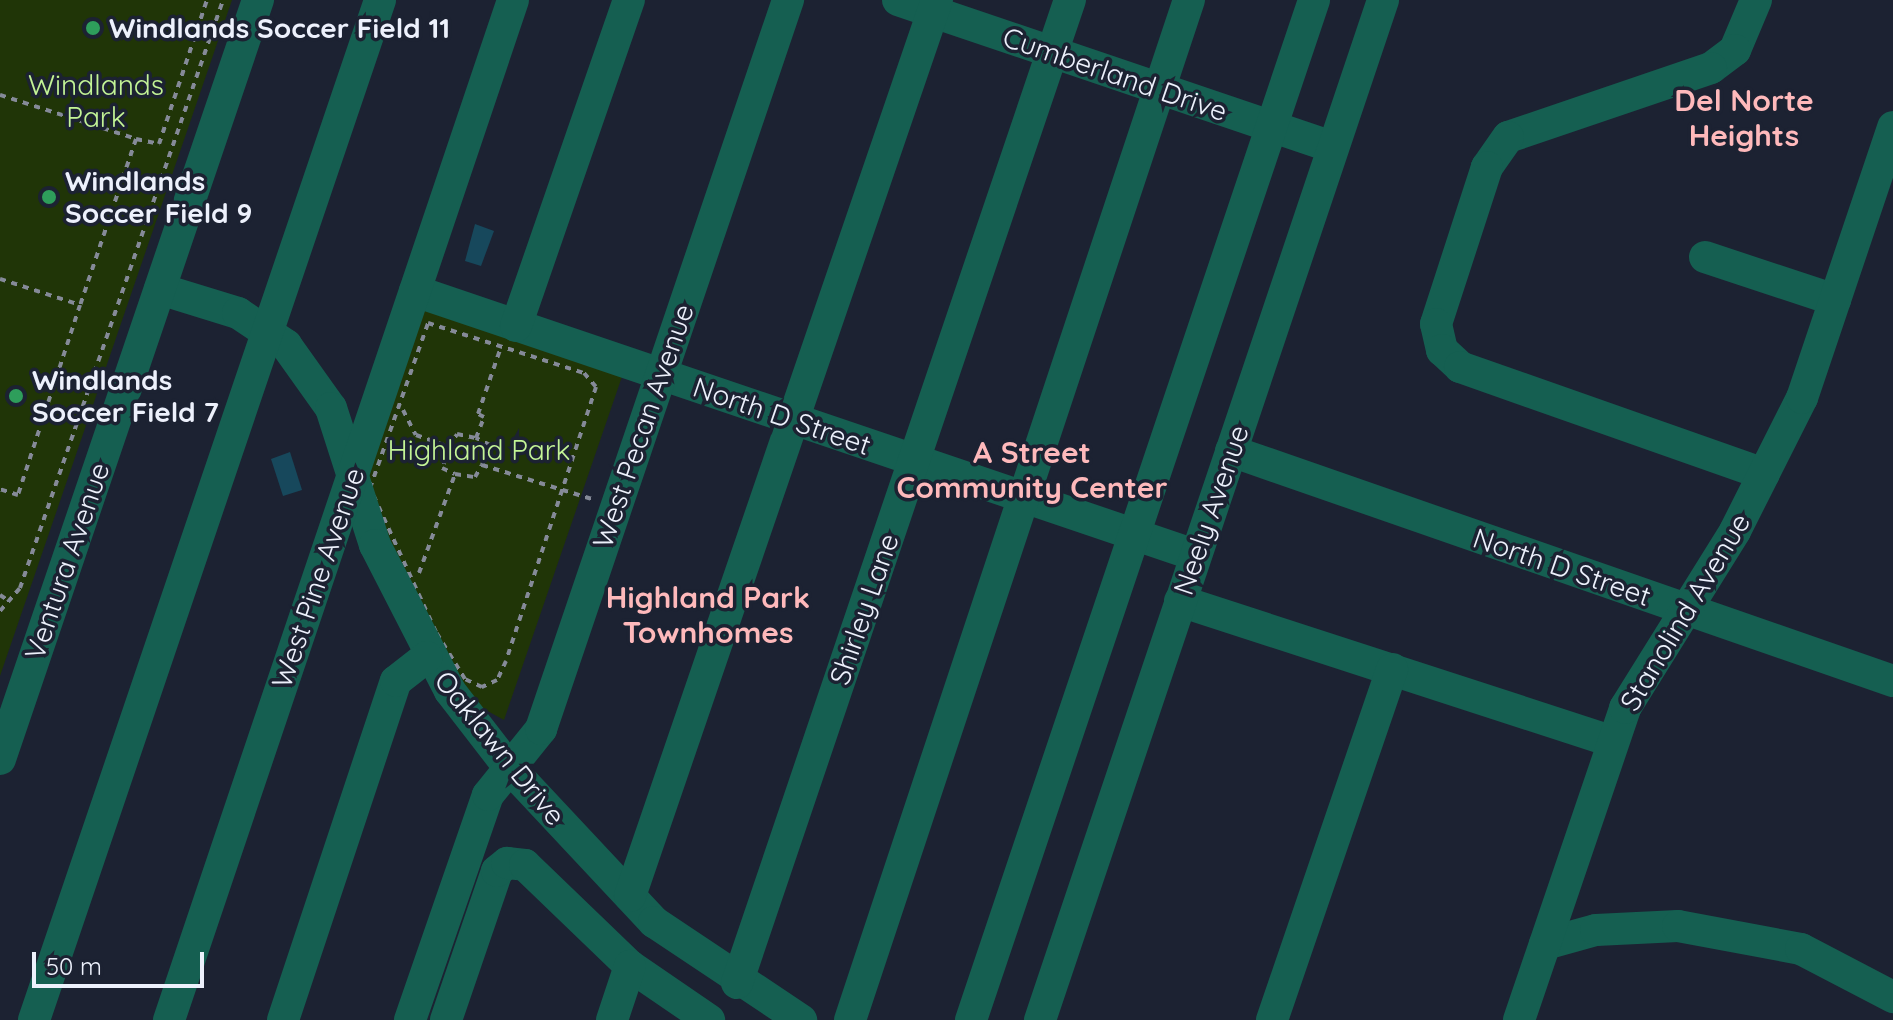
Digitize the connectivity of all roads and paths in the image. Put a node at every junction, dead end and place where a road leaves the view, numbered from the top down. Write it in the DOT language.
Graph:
graph roads {
  1 [pos="207,0"];
  2 [pos="223,0"];
  3 [pos="258,0"];
  4 [pos="380,0"];
  5 [pos="513,0"];
  6 [pos="629,0"];
  7 [pos="788,0"];
  8 [pos="898,0"];
  9 [pos="1070,0"];
  10 [pos="1189,0"];
  11 [pos="1314,0"];
  12 [pos="1383,0"];
  13 [pos="1756,0"];
  14 [pos="935,6"];
  15 [pos="1052,53"];
  16 [pos="1159,88"];
  17 [pos="0,95"];
  18 [pos="1272,126"];
  19 [pos="1893,127"];
  20 [pos="136,139"];
  21 [pos="1333,147"];
  22 [pos="1705,257"];
  23 [pos="0,279"];
  24 [pos="160,289"];
  25 [pos="415,291"];
  26 [pos="1835,300"];
  27 [pos="80,305"];
  28 [pos="509,331"];
  29 [pos="269,333"];
  30 [pos="661,374"];
  31 [pos="386,405"];
  32 [pos="798,421"];
  33 [pos="476,438"];
  34 [pos="449,447"];
  35 [pos="1231,451"];
  36 [pos="914,461"];
  37 [pos="482,465"];
  38 [pos="455,474"];
  39 [pos="1764,474"];
  40 [pos="353,475"];
  41 [pos="0,489"];
  42 [pos="562,489"];
  43 [pos="1022,497"];
  44 [pos="616,506"];
  45 [pos="1133,534"];
  46 [pos="1195,555"];
  47 [pos="407,594"];
  48 [pos="0,595"];
  49 [pos="9,601"];
  50 [pos="1180,601"];
  51 [pos="1681,608"];
  52 [pos="0,611"];
  53 [pos="427,657"];
  54 [pos="1392,669"];
  55 [pos="1893,681"];
  56 [pos="1613,742"];
  57 [pos="0,759"];
  58 [pos="508,766"];
  59 [pos="630,896"];
  60 [pos="1545,944"];
  61 [pos="630,966"];
  62 [pos="737,983"];
  63 [pos="1893,997"];
  64 [pos="34,1020"];
  65 [pos="169,1020"];
  66 [pos="283,1020"];
  67 [pos="410,1020"];
  68 [pos="446,1020"];
  69 [pos="612,1020"];
  70 [pos="709,1020"];
  71 [pos="801,1020"];
  72 [pos="850,1020"];
  73 [pos="971,1020"];
  74 [pos="1040,1020"];
  75 [pos="1272,1020"];
  76 [pos="1519,1020"];
  1 -- 20 [label="path"];
  2 -- 49 [label="path"];
  3 -- 24 [label="street, Ventura Avenue"];
  4 -- 29 [label="street"];
  5 -- 25 [label="street, West Pine Avenue"];
  6 -- 28 [label="street"];
  7 -- 30 [label="street, West Pecan Avenue"];
  8 -- 14 [label="street, Cumberland Drive"];
  9 -- 15 [label="street, Shirley Lane"];
  10 -- 16 [label="street"];
  11 -- 18 [label="street"];
  12 -- 21 [label="street, Neely Avenue"];
  13 -- 39 [label="street"];
  14 -- 15 [label="street, Cumberland Drive"];
  14 -- 32 [label="street"];
  15 -- 16 [label="street, Cumberland Drive"];
  15 -- 36 [label="street, Shirley Lane"];
  16 -- 18 [label="street, Cumberland Drive"];
  16 -- 43 [label="street"];
  17 -- 20 [label="path"];
  18 -- 21 [label="street, Cumberland Drive"];
  18 -- 45 [label="street"];
  19 -- 26 [label="street, Stanolind Avenue"];
  20 -- 27 [label="path"];
  21 -- 35 [label="street, Neely Avenue"];
  22 -- 26 [label="street"];
  23 -- 27 [label="path"];
  24 -- 29 [label="street, Oaklawn Drive"];
  24 -- 57 [label="street, Ventura Avenue"];
  25 -- 28 [label="street, North D Street"];
  25 -- 31 [label="street, West Pine Avenue"];
  26 -- 39 [label="street, Stanolind Avenue"];
  27 -- 41 [label="path"];
  28 -- 30 [label="street, North D Street"];
  28 -- 31 [label="path"];
  28 -- 33 [label="path"];
  28 -- 42 [label="path"];
  29 -- 40 [label="street, Oaklawn Drive"];
  29 -- 64 [label="street"];
  30 -- 32 [label="street, North D Street"];
  30 -- 44 [label="street, West Pecan Avenue"];
  31 -- 34 [label="path"];
  31 -- 40 [label="street, West Pine Avenue"];
  31 -- 47 [label="path"];
  32 -- 36 [label="street, North D Street"];
  32 -- 59 [label="street"];
  33 -- 34 [label="path"];
  33 -- 37 [label="path"];
  34 -- 38 [label="path"];
  35 -- 46 [label="street, Neely Avenue"];
  35 -- 51 [label="street, North D Street"];
  36 -- 43 [label="street, North D Street"];
  36 -- 62 [label="street, Shirley Lane"];
  37 -- 38 [label="path"];
  37 -- 42 [label="path"];
  38 -- 47 [label="path"];
  39 -- 51 [label="street, Stanolind Avenue"];
  40 -- 47 [label="street, Oaklawn Drive"];
  40 -- 65 [label="street, West Pine Avenue"];
  42 -- 44 [label="path"];
  42 -- 47 [label="path"];
  43 -- 45 [label="street, North D Street"];
  43 -- 72 [label="street"];
  44 -- 58 [label="street, West Pecan Avenue"];
  45 -- 46 [label="street, North D Street"];
  45 -- 73 [label="street"];
  46 -- 50 [label="street, Neely Avenue"];
  47 -- 53 [label="street, Oaklawn Drive"];
  48 -- 49 [label="path"];
  49 -- 52 [label="path"];
  50 -- 54 [label="street"];
  50 -- 74 [label="street, Neely Avenue"];
  51 -- 55 [label="street, North D Street"];
  51 -- 56 [label="street, Stanolind Avenue"];
  53 -- 58 [label="street, Oaklawn Drive"];
  53 -- 66 [label="street"];
  54 -- 56 [label="street"];
  54 -- 75 [label="street"];
  56 -- 60 [label="street, Stanolind Avenue"];
  58 -- 59 [label="street, Oaklawn Drive"];
  58 -- 67 [label="street, West Pecan Avenue"];
  59 -- 62 [label="street, Oaklawn Drive"];
  60 -- 63 [label="street"];
  60 -- 76 [label="street, Stanolind Avenue"];
  61 -- 68 [label="street"];
  61 -- 69 [label="street"];
  61 -- 70 [label="street"];
  62 -- 71 [label="street, Oaklawn Drive"];
}
